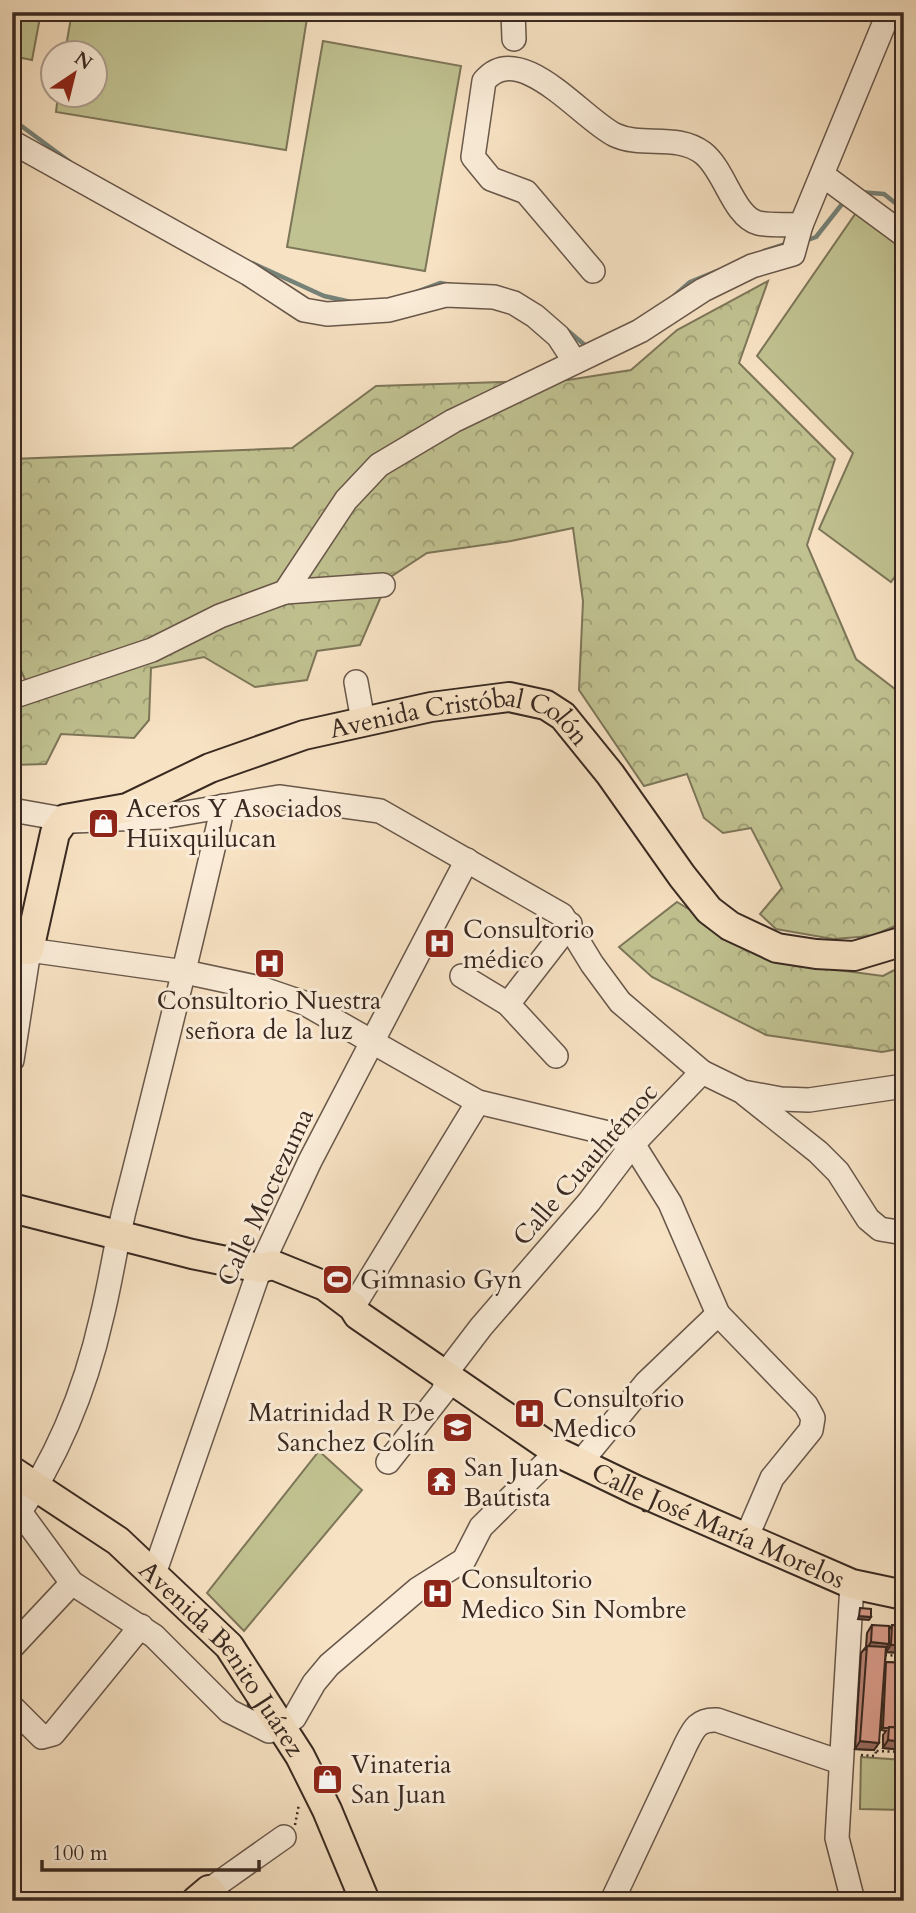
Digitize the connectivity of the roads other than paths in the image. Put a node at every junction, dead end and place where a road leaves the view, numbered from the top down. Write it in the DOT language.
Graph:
graph roads {
  1 [pos="513,12"];
  2 [pos="889,12"];
  3 [pos="514,39"];
  4 [pos="12,142"];
  5 [pos="824,176"];
  6 [pos="802,225"];
  7 [pos="904,235"];
  8 [pos="593,271"];
  9 [pos="575,362"];
  10 [pos="383,585"];
  11 [pos="285,592"];
  12 [pos="356,682"];
  13 [pos="12,697"];
  14 [pos="363,721"];
  15 [pos="223,806"];
  16 [pos="12,810"];
  17 [pos="65,819"];
  18 [pos="467,860"];
  19 [pos="570,924"];
  20 [pos="904,941"];
  21 [pos="21,949"];
  22 [pos="185,972"];
  23 [pos="463,976"];
  24 [pos="508,1004"];
  25 [pos="372,1040"];
  26 [pos="556,1056"];
  27 [pos="12,1060"];
  28 [pos="702,1072"];
  29 [pos="904,1086"];
  30 [pos="743,1092"];
  31 [pos="478,1102"];
  32 [pos="633,1144"];
  33 [pos="12,1208"];
  34 [pos="118,1233"];
  35 [pos="904,1233"];
  36 [pos="260,1268"];
  37 [pos="353,1307"];
  38 [pos="718,1314"];
  39 [pos="447,1379"];
  40 [pos="569,1458"];
  41 [pos="388,1462"];
  42 [pos="12,1471"];
  43 [pos="38,1488"];
  44 [pos="16,1517"];
  45 [pos="747,1536"];
  46 [pos="153,1574"];
  47 [pos="72,1583"];
  48 [pos="852,1584"];
  49 [pos="904,1595"];
  50 [pos="141,1626"];
  51 [pos="12,1647"];
  52 [pos="12,1707"];
  53 [pos="281,1728"];
  54 [pos="847,1759"];
  55 [pos="284,1837"];
  56 [pos="208,1897"];
  57 [pos="365,1901"];
  58 [pos="612,1901"];
  59 [pos="853,1901"];
  1 -- 3 [label="street"];
  2 -- 5 [label="street"];
  4 -- 9 [label="street"];
  5 -- 6 [label="street"];
  5 -- 7 [label="street"];
  6 -- 8 [label="street"];
  6 -- 9 [label="street"];
  9 -- 11 [label="street"];
  10 -- 11 [label="street"];
  11 -- 13 [label="street"];
  12 -- 14 [label="street"];
  14 -- 17 [label="main road, Avenida Cristóbal Colón"];
  14 -- 20 [label="main road, Avenida Cristóbal Colón"];
  15 -- 17 [label="street"];
  15 -- 18 [label="street"];
  15 -- 22 [label="street"];
  16 -- 17 [label="street"];
  17 -- 21 [label="main road"];
  18 -- 19 [label="street"];
  18 -- 25 [label="street, Calle Moctezuma"];
  19 -- 24 [label="street"];
  19 -- 28 [label="street"];
  21 -- 22 [label="street"];
  21 -- 27 [label="street"];
  22 -- 25 [label="street"];
  22 -- 34 [label="street"];
  23 -- 24 [label="street"];
  24 -- 26 [label="street"];
  25 -- 31 [label="street"];
  25 -- 36 [label="street, Calle Moctezuma"];
  28 -- 30 [label="street"];
  28 -- 32 [label="street, Calle Cuauhtémoc"];
  29 -- 30 [label="street"];
  30 -- 35 [label="street"];
  31 -- 32 [label="street"];
  31 -- 37 [label="street"];
  32 -- 38 [label="street"];
  32 -- 39 [label="street, Calle Cuauhtémoc"];
  33 -- 34 [label="main road, Calle José María Morelos"];
  34 -- 36 [label="main road, Calle José María Morelos"];
  34 -- 43 [label="street"];
  36 -- 37 [label="main road, Calle José María Morelos"];
  36 -- 46 [label="street, Calle Moctezuma"];
  37 -- 39 [label="main road, Calle José María Morelos"];
  38 -- 40 [label="street"];
  38 -- 45 [label="street"];
  39 -- 40 [label="main road, Calle José María Morelos"];
  39 -- 41 [label="street, Calle Cuauhtémoc"];
  40 -- 45 [label="main road, Calle José María Morelos"];
  40 -- 53 [label="street"];
  42 -- 43 [label="main road, Avenida Benito Juárez"];
  43 -- 44 [label="street"];
  43 -- 46 [label="main road, Avenida Benito Juárez"];
  44 -- 47 [label="street"];
  45 -- 48 [label="main road, Calle José María Morelos"];
  46 -- 53 [label="main road, Avenida Benito Juárez"];
  47 -- 50 [label="street"];
  47 -- 51 [label="street"];
  48 -- 49 [label="main road, Calle José María Morelos"];
  48 -- 54 [label="street"];
  50 -- 52 [label="street"];
  50 -- 53 [label="street"];
  53 -- 57 [label="main road, Avenida Benito Juárez"];
  54 -- 58 [label="street"];
  54 -- 59 [label="street"];
  55 -- 56 [label="street"];
}
